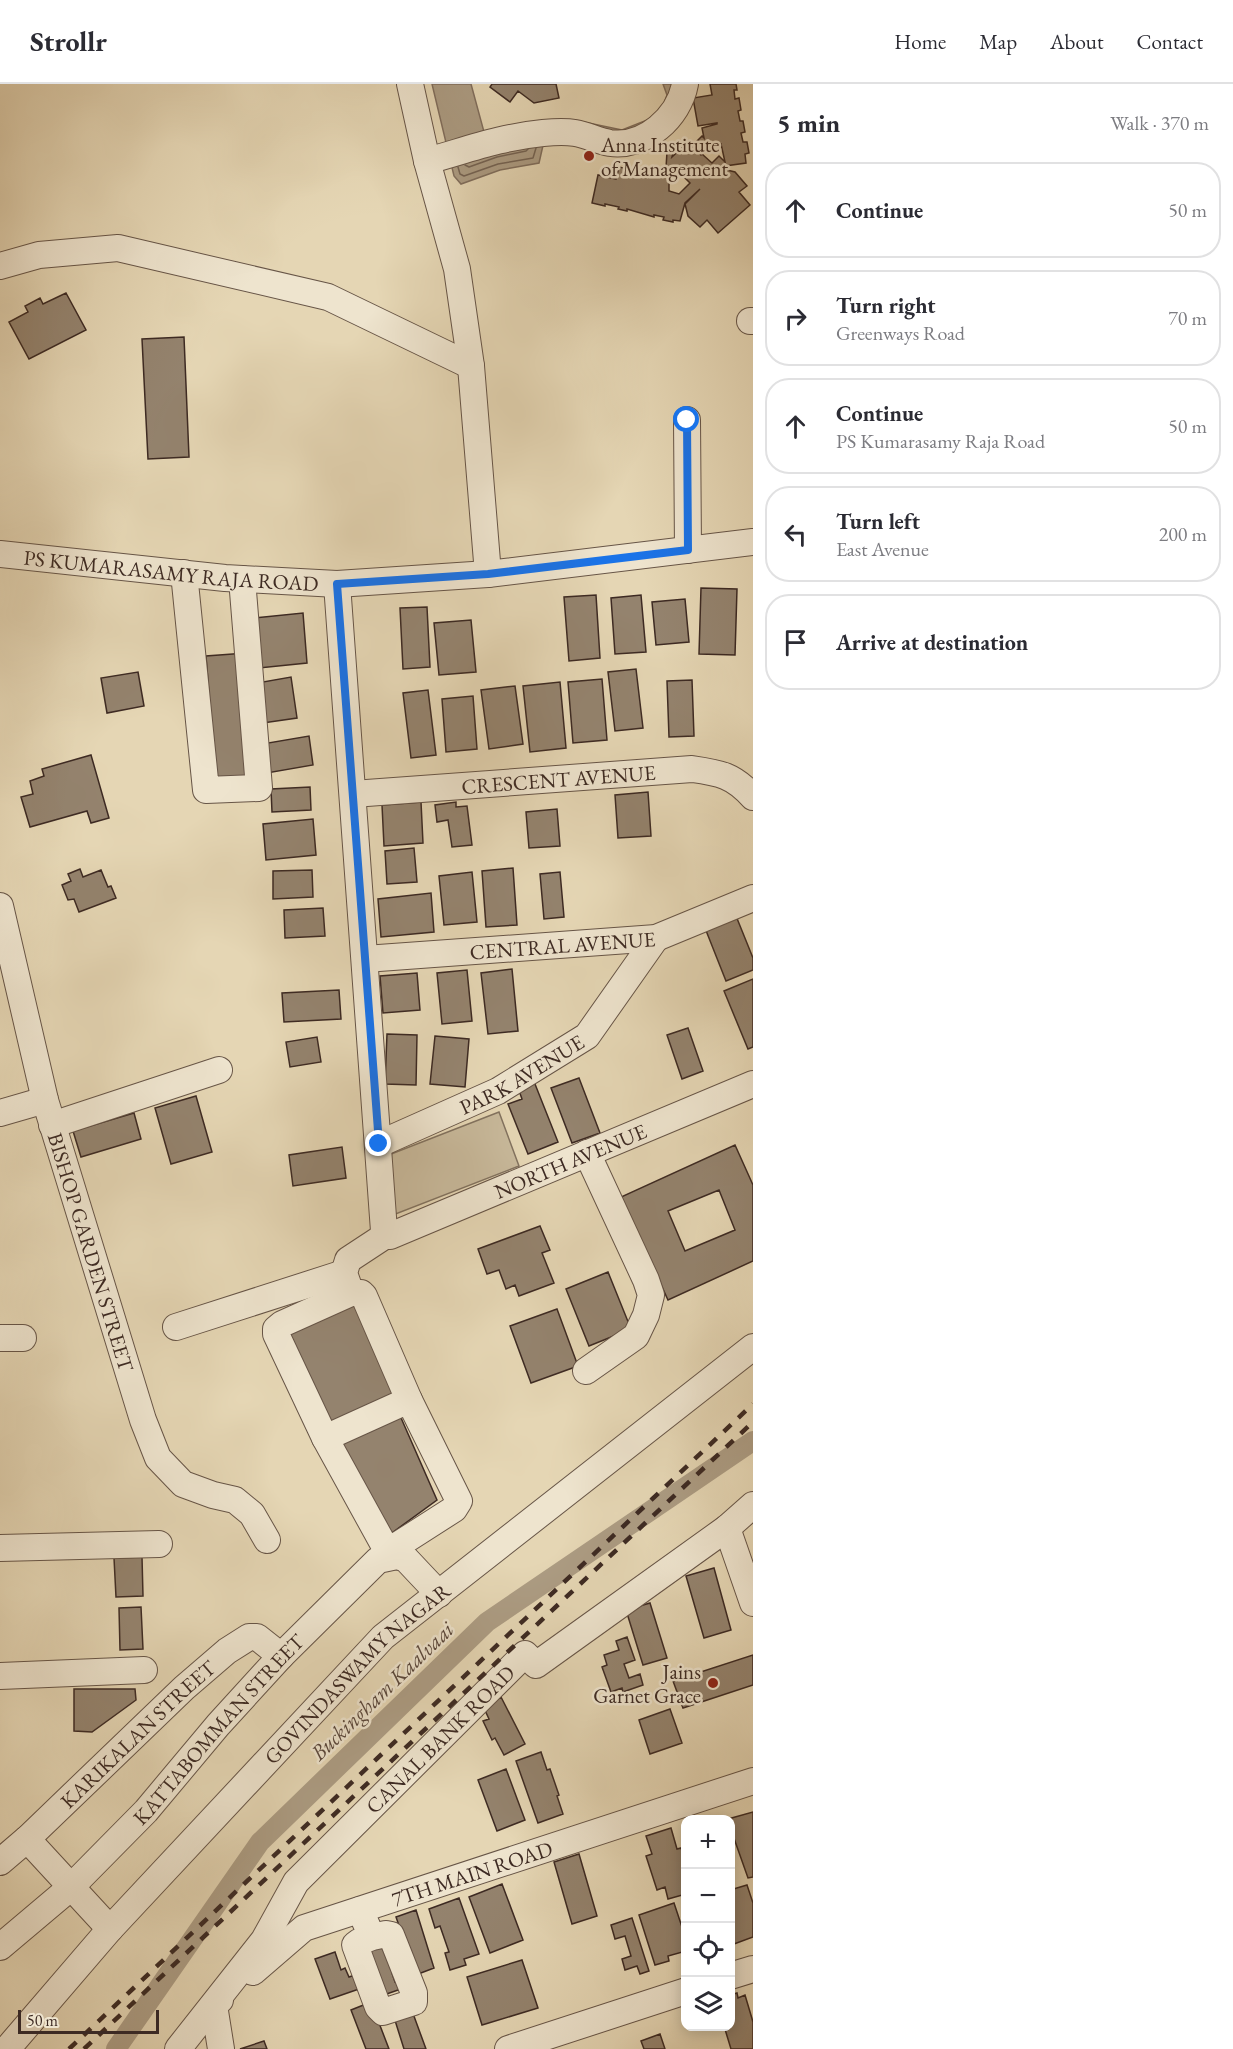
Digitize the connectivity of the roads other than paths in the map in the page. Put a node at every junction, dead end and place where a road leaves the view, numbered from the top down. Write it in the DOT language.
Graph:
graph roads {
  1 [pos="410,84"];
  2 [pos="686,84"];
  3 [pos="435,158"];
  4 [pos="0,266"];
  5 [pos="471,366"];
  6 [pos="687,420"];
  7 [pos="753,542"];
  8 [pos="688,550"];
  9 [pos="0,554"];
  10 [pos="184,573"];
  11 [pos="488,574"];
  12 [pos="242,579"];
  13 [pos="337,584"];
  14 [pos="353,794"];
  15 [pos="753,797"];
  16 [pos="753,898"];
  17 [pos="0,906"];
  18 [pos="656,938"];
  19 [pos="365,959"];
  20 [pos="219,1070"];
  21 [pos="753,1084"];
  22 [pos="48,1112"];
  23 [pos="0,1113"];
  24 [pos="379,1144"];
  25 [pos="587,1153"];
  26 [pos="386,1235"];
  27 [pos="348,1283"];
  28 [pos="176,1327"];
  29 [pos="753,1347"];
  30 [pos="586,1371"];
  31 [pos="409,1400"];
  32 [pos="325,1438"];
  33 [pos="753,1505"];
  34 [pos="727,1527"];
  35 [pos="267,1540"];
  36 [pos="159,1544"];
  37 [pos="0,1548"];
  38 [pos="439,1594"];
  39 [pos="753,1603"];
  40 [pos="281,1656"];
  41 [pos="144,1670"];
  42 [pos="0,1676"];
  43 [pos="753,1781"];
  44 [pos="27,1839"];
  45 [pos="0,1862"];
  46 [pos="70,1888"];
  47 [pos="360,1910"];
  48 [pos="110,1929"];
  49 [pos="372,1938"];
  50 [pos="0,1947"];
  51 [pos="753,1969"];
  52 [pos="735,1974"];
  53 [pos="681,1993"];
  54 [pos="214,2006"];
  55 [pos="7,2049"];
  56 [pos="178,2049"];
  57 [pos="221,2049"];
  58 [pos="508,2049"];
  1 -- 3 [label="street"];
  2 -- 3 [label="street"];
  3 -- 5 [label="street"];
  4 -- 5 [label="street"];
  5 -- 11 [label="street"];
  6 -- 8 [label="street"];
  7 -- 8 [label="street, PS KUMARASAMY RAJA ROAD"];
  8 -- 11 [label="street, PS KUMARASAMY RAJA ROAD"];
  9 -- 10 [label="street, PS KUMARASAMY RAJA ROAD"];
  10 -- 12 [label="street, PS KUMARASAMY RAJA ROAD"];
  10 -- 12 [label="street"];
  11 -- 13 [label="street, PS KUMARASAMY RAJA ROAD"];
  12 -- 13 [label="street, PS KUMARASAMY RAJA ROAD"];
  13 -- 14 [label="street"];
  14 -- 15 [label="street, CRESCENT AVENUE"];
  14 -- 19 [label="street"];
  16 -- 18 [label="street, CENTRAL AVENUE"];
  17 -- 22 [label="street, BISHOP GARDEN STREET"];
  18 -- 19 [label="street, CENTRAL AVENUE"];
  18 -- 24 [label="street, PARK AVENUE"];
  19 -- 24 [label="street"];
  20 -- 22 [label="street"];
  21 -- 25 [label="street, NORTH AVENUE"];
  22 -- 23 [label="street"];
  22 -- 35 [label="street, BISHOP GARDEN STREET"];
  24 -- 26 [label="street"];
  25 -- 26 [label="street, NORTH AVENUE"];
  25 -- 30 [label="street"];
  26 -- 27 [label="street, NORTH AVENUE"];
  27 -- 28 [label="street"];
  27 -- 31 [label="street"];
  27 -- 32 [label="street"];
  29 -- 38 [label="street, GOVINDASWAMY NAGAR"];
  31 -- 32 [label="street"];
  31 -- 32 [label="street"];
  33 -- 34 [label="street, CANAL BANK ROAD"];
  34 -- 39 [label="street"];
  34 -- 54 [label="street, CANAL BANK ROAD"];
  36 -- 37 [label="street"];
  38 -- 40 [label="street, KATTABOMMAN STREET"];
  38 -- 48 [label="street, GOVINDASWAMY NAGAR"];
  40 -- 44 [label="street, KARIKALAN STREET"];
  40 -- 46 [label="street, KATTABOMMAN STREET"];
  41 -- 42 [label="street"];
  43 -- 47 [label="street, 7TH MAIN ROAD"];
  44 -- 45 [label="street, KARIKALAN STREET"];
  44 -- 46 [label="street"];
  46 -- 48 [label="street"];
  46 -- 50 [label="street, KATTABOMMAN STREET"];
  47 -- 49 [label="street"];
  47 -- 54 [label="street, 7TH MAIN ROAD"];
  48 -- 55 [label="street, GOVINDASWAMY NAGAR"];
  51 -- 52 [label="street"];
  53 -- 58 [label="street"];
  54 -- 56 [label="street, CANAL BANK ROAD"];
  54 -- 57 [label="street"];
}
